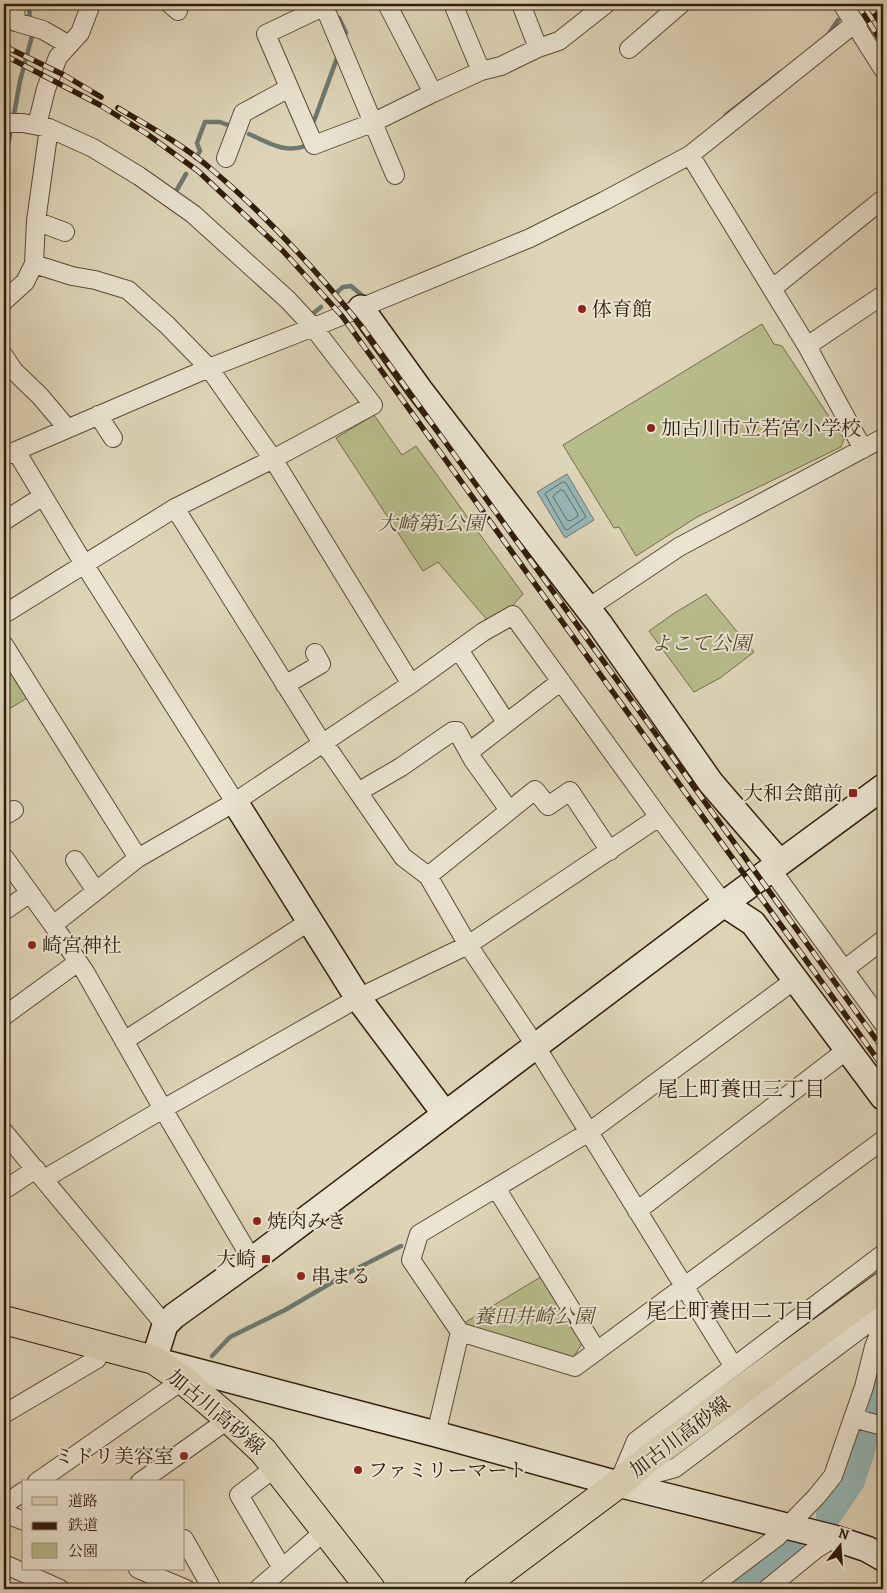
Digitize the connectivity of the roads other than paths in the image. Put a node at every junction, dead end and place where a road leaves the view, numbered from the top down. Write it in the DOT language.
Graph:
graph roads {
  1 [pos="15,4"];
  2 [pos="91,4"];
  3 [pos="387,4"];
  4 [pos="453,4"];
  5 [pos="521,4"];
  6 [pos="606,4"];
  7 [pos="681,4"];
  8 [pos="842,4"];
  9 [pos="879,4"];
  10 [pos="326,5"];
  11 [pos="855,23"];
  12 [pos="69,45"];
  13 [pos="538,48"];
  14 [pos="629,49"];
  15 [pos="883,69"];
  16 [pos="481,71"];
  17 [pos="289,88"];
  18 [pos="433,92"];
  19 [pos="372,123"];
  20 [pos="24,124"];
  21 [pos="690,155"];
  22 [pos="226,158"];
  23 [pos="395,175"];
  24 [pos="883,199"];
  25 [pos="36,221"];
  26 [pos="65,232"];
  27 [pos="34,264"];
  28 [pos="773,288"];
  29 [pos="883,296"];
  30 [pos="4,301"];
  31 [pos="361,308"];
  32 [pos="313,327"];
  33 [pos="807,346"];
  34 [pos="4,356"];
  35 [pos="209,368"];
  36 [pos="98,415"];
  37 [pos="67,428"];
  38 [pos="113,438"];
  39 [pos="883,438"];
  40 [pos="863,449"];
  41 [pos="10,453"];
  42 [pos="273,459"];
  43 [pos="43,496"];
  44 [pos="175,508"];
  45 [pos="4,521"];
  46 [pos="84,564"];
  47 [pos="588,608"];
  48 [pos="4,614"];
  49 [pos="4,645"];
  50 [pos="459,650"];
  51 [pos="315,653"];
  52 [pos="561,681"];
  53 [pos="412,684"];
  54 [pos="285,685"];
  55 [pos="506,722"];
  56 [pos="322,744"];
  57 [pos="469,752"];
  58 [pos="883,787"];
  59 [pos="358,792"];
  60 [pos="235,802"];
  61 [pos="510,810"];
  62 [pos="659,817"];
  63 [pos="610,851"];
  64 [pos="4,857"];
  65 [pos="138,858"];
  66 [pos="75,860"];
  67 [pos="776,866"];
  68 [pos="428,876"];
  69 [pos="96,891"];
  70 [pos="30,893"];
  71 [pos="724,904"];
  72 [pos="4,911"];
  73 [pos="310,921"];
  74 [pos="53,925"];
  75 [pos="883,940"];
  76 [pos="468,944"];
  77 [pos="78,962"];
  78 [pos="845,969"];
  79 [pos="796,979"];
  80 [pos="358,998"];
  81 [pos="4,1016"];
  82 [pos="883,1023"];
  83 [pos="124,1041"];
  84 [pos="535,1045"];
  85 [pos="848,1049"];
  86 [pos="883,1097"];
  87 [pos="163,1109"];
  88 [pos="445,1114"];
  89 [pos="4,1132"];
  90 [pos="589,1132"];
  91 [pos="883,1140"];
  92 [pos="40,1174"];
  93 [pos="496,1188"];
  94 [pos="4,1190"];
  95 [pos="638,1210"];
  96 [pos="883,1254"];
  97 [pos="252,1260"];
  98 [pos="883,1286"];
  99 [pos="685,1287"];
  100 [pos="883,1312"];
  101 [pos="4,1320"];
  102 [pos="883,1324"];
  103 [pos="166,1326"];
  104 [pos="460,1332"];
  105 [pos="100,1345"];
  106 [pos="597,1351"];
  107 [pos="154,1360"];
  108 [pos="734,1367"];
  109 [pos="183,1380"];
  110 [pos="4,1414"];
  111 [pos="853,1418"];
  112 [pos="230,1419"];
  113 [pos="883,1426"];
  114 [pos="436,1434"];
  115 [pos="276,1467"];
  116 [pos="40,1480"];
  117 [pos="146,1480"];
  118 [pos="618,1484"];
  119 [pos="22,1492"];
  120 [pos="4,1505"];
  121 [pos="4,1512"];
  122 [pos="22,1520"];
  123 [pos="791,1527"];
  124 [pos="326,1530"];
  125 [pos="828,1536"];
  126 [pos="185,1541"];
  127 [pos="883,1558"];
  128 [pos="4,1564"];
  129 [pos="282,1568"];
  130 [pos="140,1570"];
  131 [pos="41,1580"];
  132 [pos="60,1589"];
  133 [pos="186,1589"];
  134 [pos="207,1589"];
  135 [pos="258,1589"];
  136 [pos="371,1589"];
  137 [pos="478,1589"];
  138 [pos="708,1589"];
  139 [pos="767,1589"];
  1 -- 12 [label="street"];
  2 -- 12 [label="street"];
  3 -- 18 [label="street"];
  4 -- 16 [label="street"];
  5 -- 13 [label="street"];
  6 -- 13 [label="street"];
  7 -- 14 [label="street"];
  8 -- 11 [label="street"];
  9 -- 11 [label="street"];
  10 -- 17 [label="street"];
  10 -- 19 [label="street"];
  11 -- 15 [label="street"];
  11 -- 21 [label="street"];
  12 -- 20 [label="street"];
  13 -- 16 [label="street"];
  16 -- 18 [label="street"];
  17 -- 19 [label="street"];
  17 -- 22 [label="street"];
  18 -- 19 [label="street"];
  19 -- 23 [label="street"];
  20 -- 25 [label="street"];
  20 -- 32 [label="street"];
  21 -- 28 [label="street"];
  21 -- 31 [label="street"];
  24 -- 28 [label="street"];
  25 -- 26 [label="street"];
  25 -- 27 [label="street"];
  27 -- 30 [label="street"];
  27 -- 35 [label="street"];
  28 -- 33 [label="street"];
  29 -- 33 [label="street"];
  31 -- 32 [label="street"];
  31 -- 47 [label="street"];
  32 -- 35 [label="street"];
  32 -- 42 [label="street"];
  33 -- 40 [label="street"];
  34 -- 37 [label="street"];
  35 -- 36 [label="street"];
  35 -- 42 [label="street"];
  36 -- 37 [label="street"];
  36 -- 38 [label="street"];
  37 -- 41 [label="street"];
  39 -- 40 [label="street"];
  40 -- 47 [label="street"];
  41 -- 43 [label="street"];
  42 -- 44 [label="street"];
  42 -- 53 [label="street"];
  43 -- 45 [label="street"];
  43 -- 46 [label="street"];
  44 -- 46 [label="street"];
  44 -- 54 [label="street"];
  46 -- 48 [label="street"];
  46 -- 60 [label="street"];
  47 -- 67 [label="street"];
  49 -- 65 [label="street"];
  50 -- 52 [label="street"];
  50 -- 53 [label="street"];
  50 -- 55 [label="street"];
  51 -- 54 [label="street"];
  52 -- 55 [label="street"];
  52 -- 62 [label="street"];
  53 -- 56 [label="street"];
  54 -- 56 [label="street"];
  55 -- 57 [label="street"];
  56 -- 59 [label="street"];
  56 -- 60 [label="street"];
  57 -- 59 [label="street"];
  57 -- 61 [label="street"];
  58 -- 67 [label="street"];
  59 -- 68 [label="street"];
  60 -- 65 [label="street"];
  60 -- 73 [label="street"];
  61 -- 63 [label="street"];
  61 -- 68 [label="street"];
  62 -- 63 [label="street"];
  62 -- 71 [label="street"];
  63 -- 76 [label="street"];
  64 -- 70 [label="street"];
  65 -- 69 [label="street"];
  66 -- 69 [label="street"];
  67 -- 71 [label="street"];
  67 -- 78 [label="street"];
  68 -- 76 [label="street"];
  69 -- 74 [label="street"];
  70 -- 72 [label="street"];
  70 -- 74 [label="street"];
  71 -- 79 [label="street"];
  71 -- 84 [label="street"];
  73 -- 80 [label="street"];
  73 -- 83 [label="street"];
  74 -- 77 [label="street"];
  75 -- 78 [label="street"];
  76 -- 80 [label="street"];
  76 -- 84 [label="street"];
  77 -- 81 [label="street"];
  77 -- 83 [label="street"];
  78 -- 82 [label="street"];
  79 -- 85 [label="street"];
  79 -- 90 [label="street"];
  80 -- 87 [label="street"];
  80 -- 88 [label="street"];
  83 -- 87 [label="street"];
  84 -- 88 [label="street"];
  84 -- 90 [label="street"];
  85 -- 86 [label="street"];
  85 -- 95 [label="street"];
  87 -- 92 [label="street"];
  87 -- 97 [label="street"];
  88 -- 97 [label="street"];
  89 -- 92 [label="street"];
  90 -- 93 [label="street"];
  90 -- 95 [label="street"];
  91 -- 99 [label="street"];
  92 -- 94 [label="street"];
  92 -- 103 [label="street"];
  93 -- 104 [label="street"];
  93 -- 106 [label="street"];
  95 -- 99 [label="street"];
  96 -- 108 [label="street"];
  97 -- 103 [label="street"];
  98 -- 118 [label="main road, 加古川高砂線"];
  99 -- 106 [label="street"];
  99 -- 108 [label="street"];
  100 -- 118 [label="street"];
  101 -- 105 [label="main road, 加古川高砂線"];
  102 -- 111 [label="street"];
  103 -- 107 [label="street"];
  104 -- 106 [label="street"];
  104 -- 114 [label="street"];
  105 -- 107 [label="main road, 加古川高砂線"];
  105 -- 110 [label="street"];
  107 -- 109 [label="main road, 加古川高砂線"];
  107 -- 114 [label="street"];
  108 -- 118 [label="street"];
  109 -- 112 [label="main road, 加古川高砂線"];
  109 -- 116 [label="street"];
  111 -- 113 [label="street"];
  111 -- 123 [label="street"];
  112 -- 115 [label="main road, 加古川高砂線"];
  112 -- 117 [label="street"];
  114 -- 118 [label="street"];
  115 -- 124 [label="main road, 加古川高砂線"];
  115 -- 129 [label="street"];
  118 -- 123 [label="street"];
  118 -- 137 [label="main road, 加古川高砂線"];
  119 -- 120 [label="street"];
  121 -- 122 [label="street"];
  123 -- 125 [label="street"];
  123 -- 138 [label="street"];
  124 -- 129 [label="street"];
  124 -- 136 [label="main road, 加古川高砂線"];
  125 -- 127 [label="street"];
  125 -- 139 [label="street"];
  126 -- 134 [label="street"];
  128 -- 131 [label="street"];
  129 -- 135 [label="street"];
  130 -- 133 [label="street"];
  131 -- 132 [label="street"];
}
